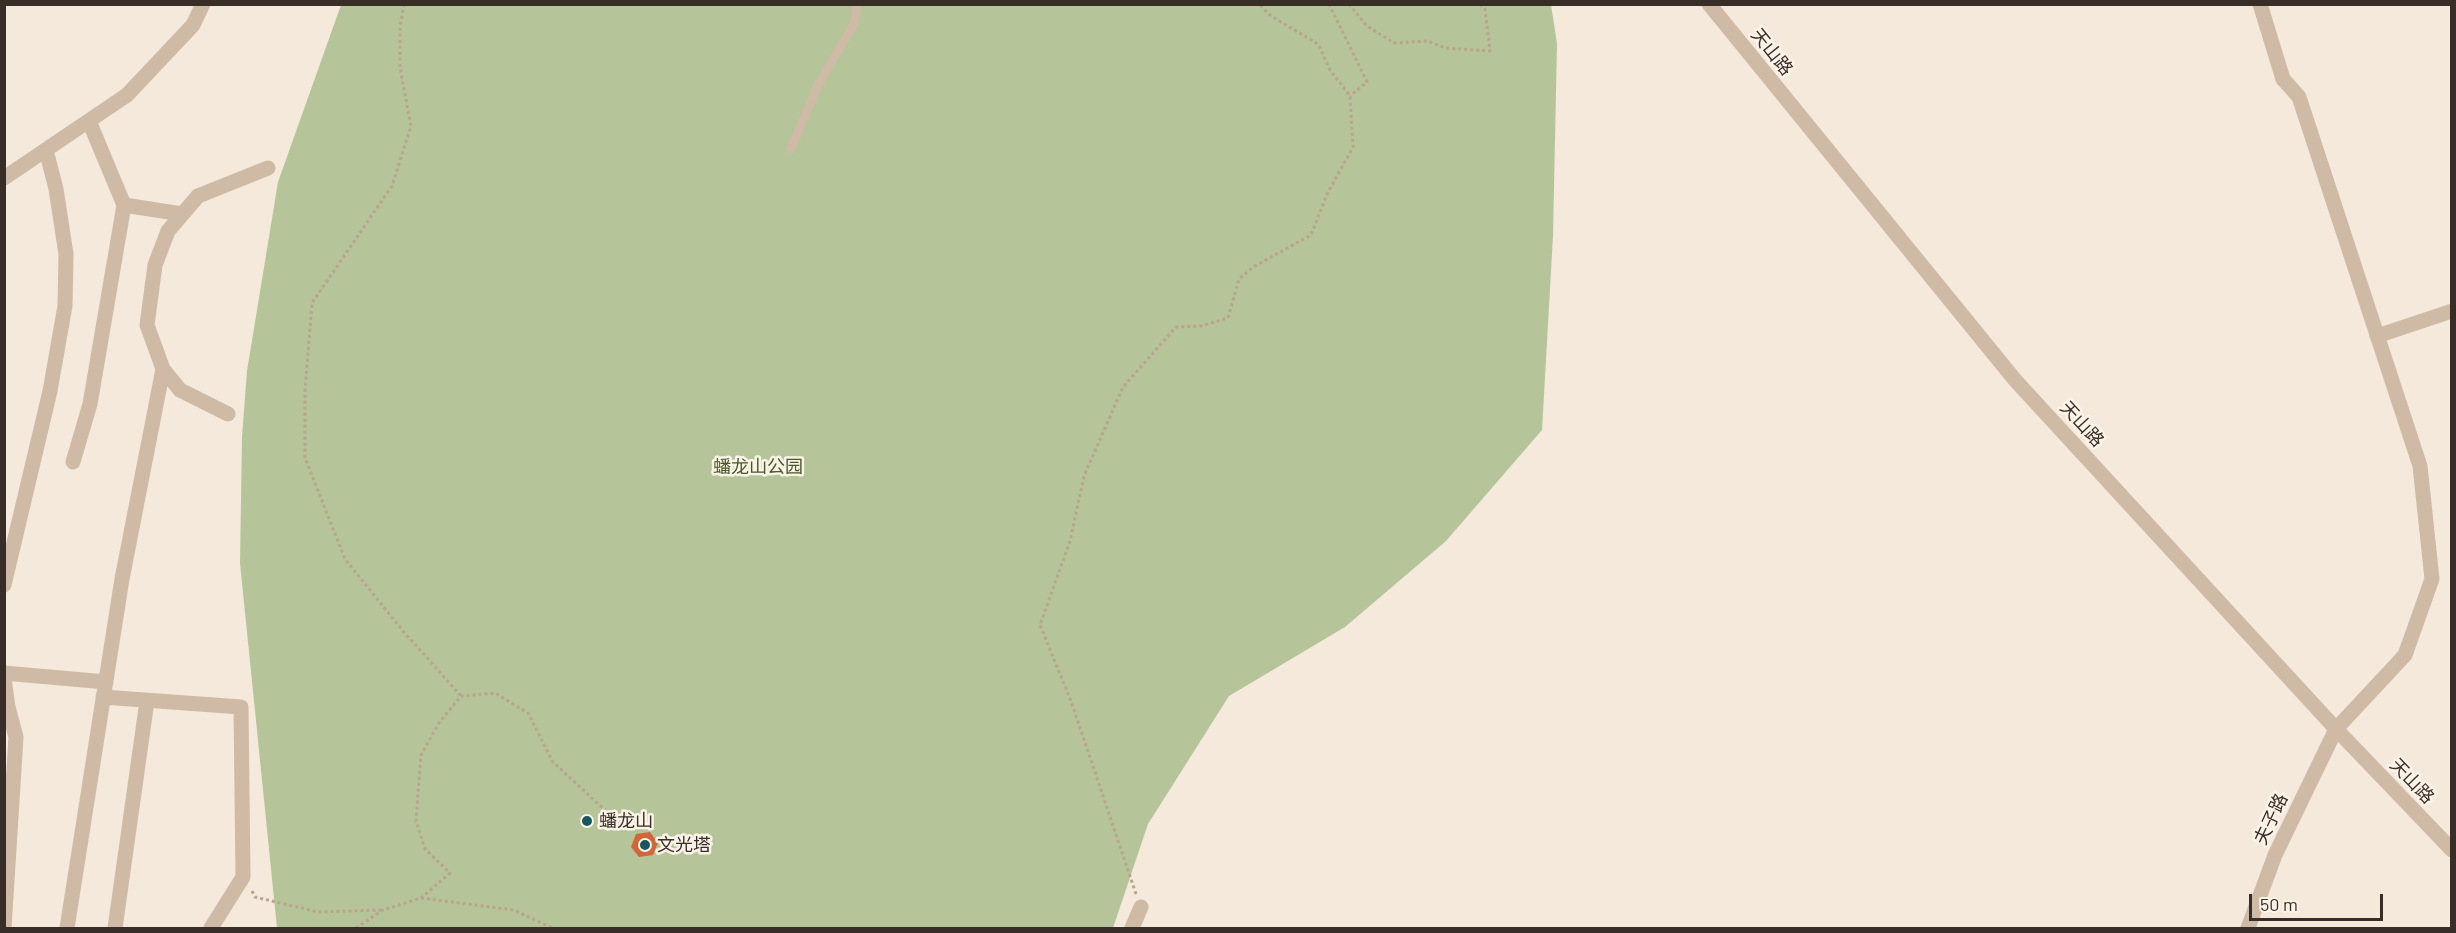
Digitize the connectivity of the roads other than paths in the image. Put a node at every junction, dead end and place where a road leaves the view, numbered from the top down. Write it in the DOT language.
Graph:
graph roads {
  1 [pos="203,4"];
  2 [pos="857,4"];
  3 [pos="1708,4"];
  4 [pos="2260,4"];
  5 [pos="89,121"];
  6 [pos="791,149"];
  7 [pos="46,150"];
  8 [pos="268,168"];
  9 [pos="4,178"];
  10 [pos="124,205"];
  11 [pos="182,214"];
  12 [pos="2451,311"];
  13 [pos="2378,336"];
  14 [pos="163,369"];
  15 [pos="228,414"];
  16 [pos="73,462"];
  17 [pos="4,585"];
  18 [pos="4,673"];
  19 [pos="4,680"];
  20 [pos="104,689"];
  21 [pos="147,701"];
  22 [pos="2336,729"];
  23 [pos="2451,850"];
  24 [pos="1141,907"];
  25 [pos="4,928"];
  26 [pos="67,928"];
  27 [pos="115,928"];
  28 [pos="211,928"];
  29 [pos="1132,928"];
  30 [pos="2248,928"];
  1 -- 5 [label="street"];
  2 -- 6 [label="lane"];
  3 -- 22 [label="street, 天山路"];
  4 -- 13 [label="street, 夫子路"];
  5 -- 7 [label="street"];
  5 -- 10 [label="street"];
  7 -- 9 [label="street"];
  7 -- 17 [label="street"];
  8 -- 11 [label="street"];
  10 -- 11 [label="street"];
  10 -- 16 [label="street"];
  11 -- 14 [label="street"];
  12 -- 13 [label="street"];
  13 -- 22 [label="street, 夫子路"];
  14 -- 15 [label="street"];
  14 -- 20 [label="street"];
  18 -- 20 [label="street"];
  19 -- 25 [label="street"];
  20 -- 21 [label="street"];
  20 -- 26 [label="street"];
  21 -- 27 [label="street"];
  21 -- 28 [label="street"];
  22 -- 23 [label="street, 天山路"];
  22 -- 30 [label="street, 夫子路"];
  24 -- 29 [label="street"];
}
